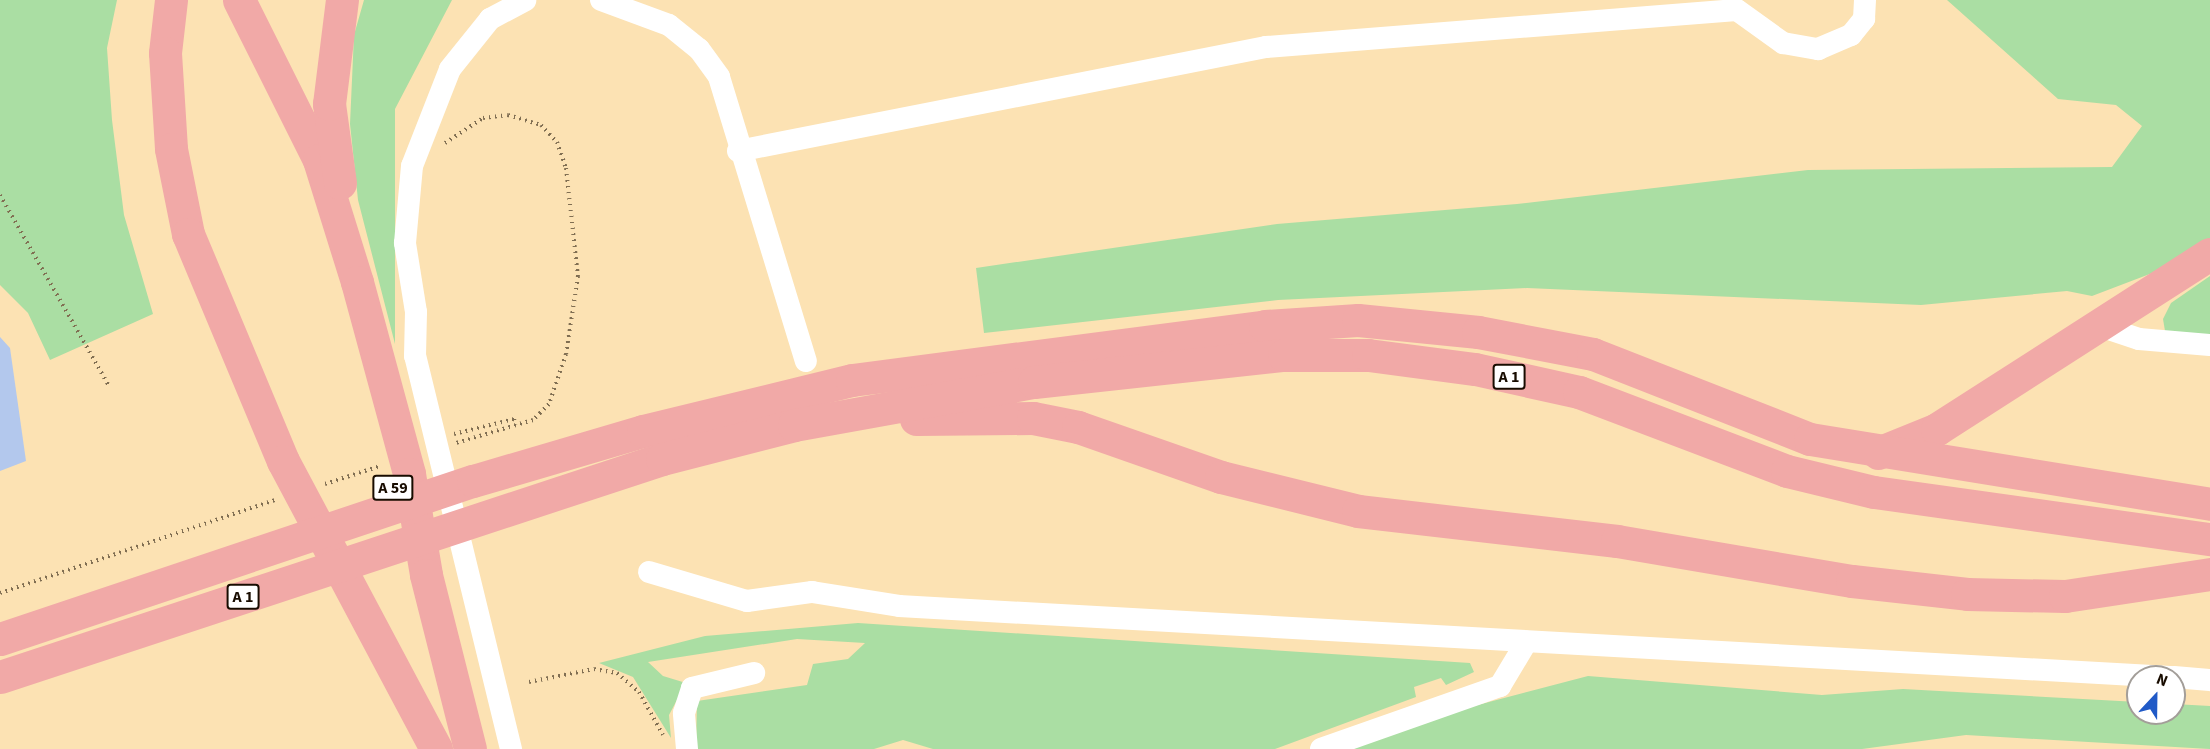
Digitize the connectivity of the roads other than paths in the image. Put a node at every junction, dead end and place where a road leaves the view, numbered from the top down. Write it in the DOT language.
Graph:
graph roads {
  1 [pos="171,0"];
  2 [pos="224,0"];
  3 [pos="239,0"];
  4 [pos="342,0"];
  5 [pos="525,0"];
  6 [pos="602,0"];
  7 [pos="1865,0"];
  8 [pos="1742,5"];
  9 [pos="738,151"];
  10 [pos="2210,254"];
  11 [pos="357,282"];
  12 [pos="2100,326"];
  13 [pos="2210,345"];
  14 [pos="806,361"];
  15 [pos="794,425"];
  16 [pos="1876,453"];
  17 [pos="2210,504"];
  18 [pos="2210,539"];
  19 [pos="649,572"];
  20 [pos="2210,574"];
  21 [pos="0,639"];
  22 [pos="1527,641"];
  23 [pos="754,673"];
  24 [pos="2126,674"];
  25 [pos="0,676"];
  26 [pos="2186,678"];
  27 [pos="2210,680"];
  28 [pos="436,749"];
  29 [pos="456,749"];
  30 [pos="470,749"];
  31 [pos="511,749"];
  32 [pos="687,749"];
  33 [pos="1321,749"];
  1 -- 28 [label="highway"];
  2 -- 29 [label="highway, A 59"];
  3 -- 11 [label="highway, A 59"];
  4 -- 11 [label="highway"];
  5 -- 31 [label="lane"];
  6 -- 9 [label="lane"];
  7 -- 8 [label="lane"];
  8 -- 9 [label="lane"];
  9 -- 14 [label="lane"];
  10 -- 12 [label="highway"];
  11 -- 30 [label="highway, A 59"];
  12 -- 13 [label="lane"];
  12 -- 16 [label="highway"];
  15 -- 18 [label="highway, A 1"];
  15 -- 20 [label="highway"];
  15 -- 25 [label="highway, A 1"];
  16 -- 17 [label="highway, A 1"];
  16 -- 21 [label="highway, A 1"];
  19 -- 22 [label="lane"];
  22 -- 24 [label="lane"];
  22 -- 33 [label="lane"];
  23 -- 32 [label="lane"];
  26 -- 27 [label="lane"];
}
